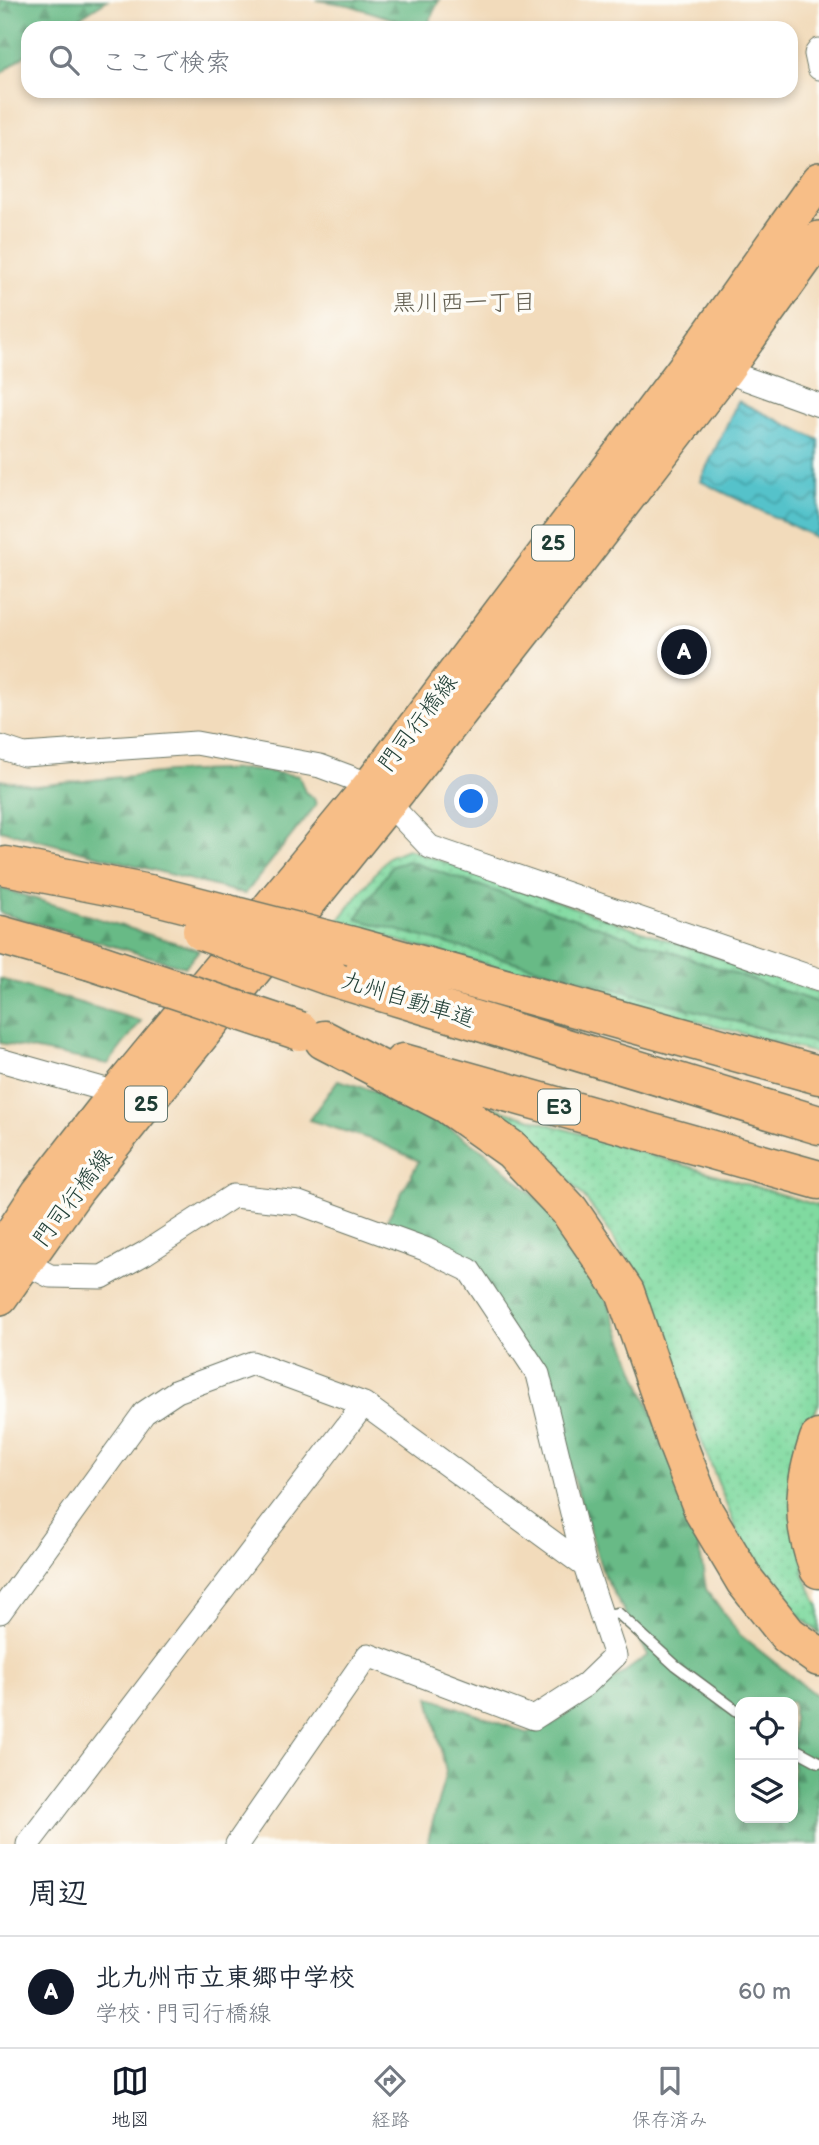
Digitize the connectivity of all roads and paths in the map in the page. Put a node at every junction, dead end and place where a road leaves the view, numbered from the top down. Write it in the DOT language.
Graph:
graph roads {
  1 [pos="819,50"];
  2 [pos="819,68"];
  3 [pos="819,180"];
  4 [pos="819,239"];
  5 [pos="710,362"];
  6 [pos="819,405"];
  7 [pos="0,747"];
  8 [pos="380,794"];
  9 [pos="3,865"];
  10 [pos="143,901"];
  11 [pos="0,935"];
  12 [pos="819,980"];
  13 [pos="312,1036"];
  14 [pos="0,1060"];
  15 [pos="819,1075"];
  16 [pos="117,1093"];
  17 [pos="819,1125"];
  18 [pos="819,1180"];
  19 [pos="12,1257"];
  20 [pos="0,1297"];
  21 [pos="364,1404"];
  22 [pos="819,1439"];
  23 [pos="586,1566"];
  24 [pos="819,1569"];
  25 [pos="0,1612"];
  26 [pos="602,1616"];
  27 [pos="819,1657"];
  28 [pos="735,1709"];
  29 [pos="798,1751"];
  30 [pos="819,1762"];
  31 [pos="28,1844"];
  32 [pos="237,1844"];
  1 -- 2 [label="street"];
  3 -- 5 [label="main road, 門司行橋線 / 25"];
  4 -- 5 [label="main road, 門司行橋線 / 25"];
  5 -- 6 [label="street"];
  5 -- 8 [label="main road, 門司行橋線 / 25"];
  7 -- 8 [label="street"];
  8 -- 12 [label="street"];
  8 -- 16 [label="main road, 門司行橋線 / 25"];
  8 -- 19 [label="main road, 門司行橋線 / 25"];
  9 -- 10 [label="highway, 九州自動車道"];
  10 -- 15 [label="highway, bridge"];
  10 -- 17 [label="highway, 九州自動車道, bridge"];
  11 -- 13 [label="highway, E3, bridge"];
  13 -- 18 [label="highway, E3"];
  13 -- 27 [label="highway"];
  14 -- 16 [label="street"];
  16 -- 19 [label="main road, 門司行橋線 / 25"];
  19 -- 20 [label="main road, 門司行橋線 / 25"];
  19 -- 23 [label="street"];
  21 -- 23 [label="street"];
  21 -- 25 [label="street"];
  21 -- 31 [label="street"];
  22 -- 24 [label="highway"];
  23 -- 26 [label="street"];
  26 -- 28 [label="lane"];
  26 -- 32 [label="street"];
  29 -- 30 [label="lane"];
}
